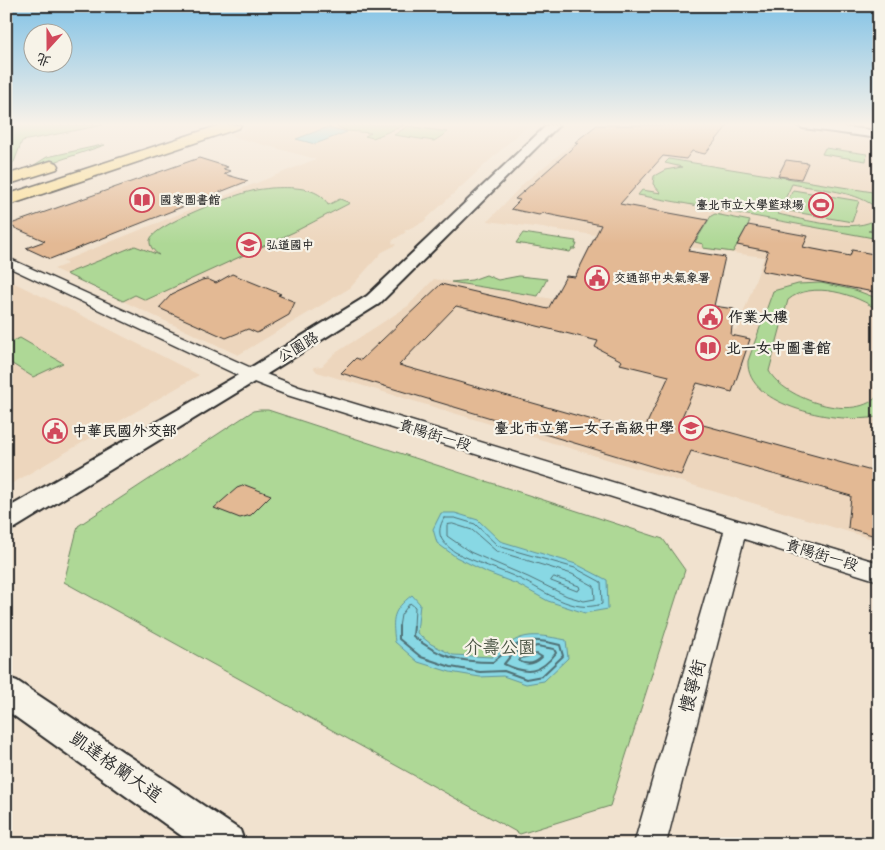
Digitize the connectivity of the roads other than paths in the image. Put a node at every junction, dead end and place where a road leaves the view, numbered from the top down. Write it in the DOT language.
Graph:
graph roads {
  1 [pos="55,165"];
  2 [pos="85,165"];
  3 [pos="113,165"];
  4 [pos="513,165"];
  5 [pos="6,180"];
  6 [pos="6,190"];
  7 [pos="6,200"];
  8 [pos="6,261"];
  9 [pos="252,375"];
  10 [pos="6,521"];
  11 [pos="736,528"];
  12 [pos="879,572"];
  13 [pos="6,691"];
  14 [pos="226,844"];
  15 [pos="650,844"];
  1 -- 5 [label="main road"];
  2 -- 6 [label="main road"];
  3 -- 7 [label="main road"];
  4 -- 9 [label="street, 公園路"];
  8 -- 9 [label="street, 貴陽街一段"];
  9 -- 10 [label="street, 公園路"];
  9 -- 11 [label="street, 貴陽街一段"];
  11 -- 12 [label="street, 貴陽街一段"];
  11 -- 15 [label="street, 懷寧街"];
  13 -- 14 [label="street, 凱達格蘭大道"];
}
